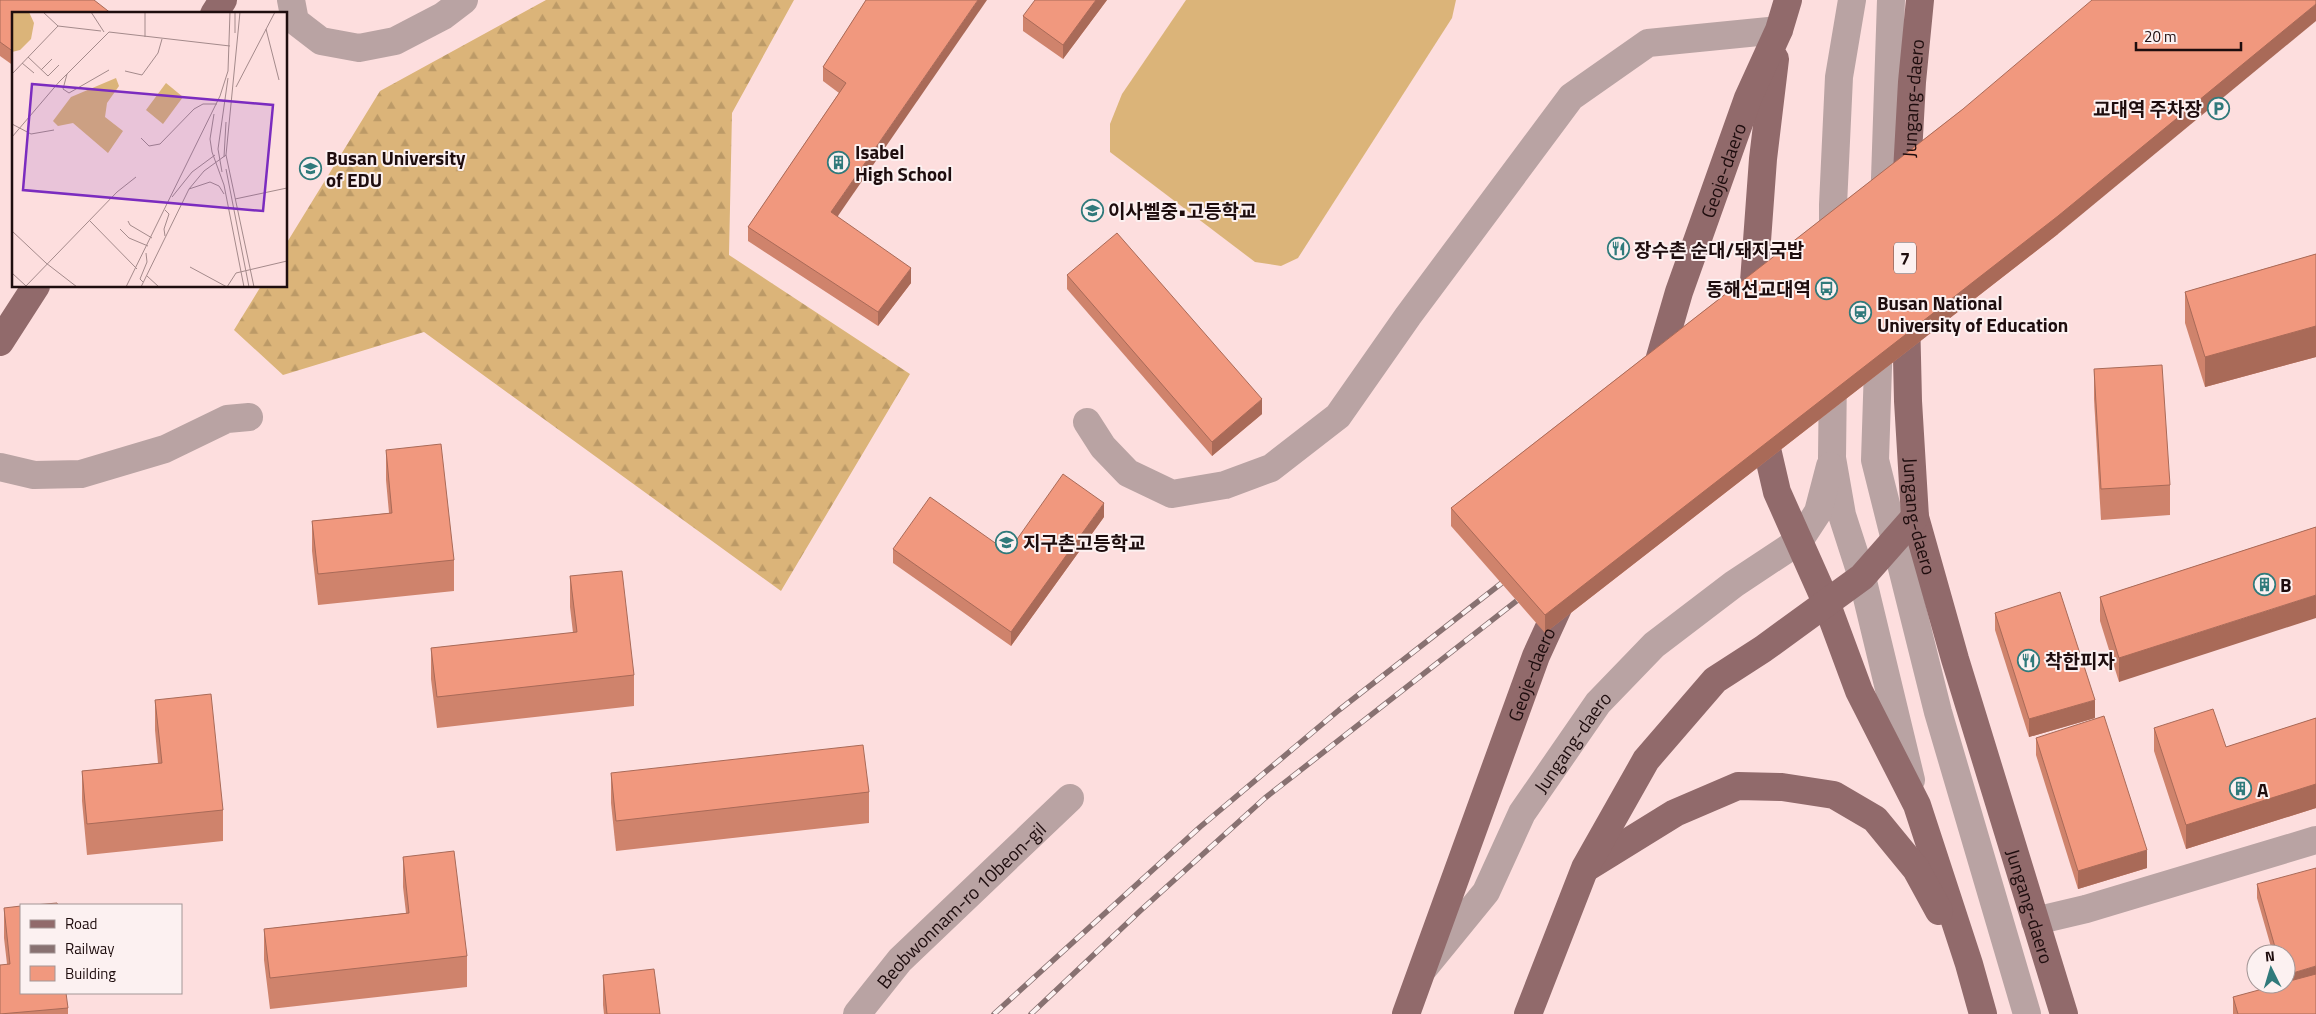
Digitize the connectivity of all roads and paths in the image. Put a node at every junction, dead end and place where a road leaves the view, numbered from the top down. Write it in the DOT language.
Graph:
graph roads {
  1 [pos="223,0"];
  2 [pos="291,0"];
  3 [pos="464,0"];
  4 [pos="1788,0"];
  5 [pos="1852,0"];
  6 [pos="1891,0"];
  7 [pos="1920,0"];
  8 [pos="215,12"];
  9 [pos="1779,30"];
  10 [pos="1894,226"];
  11 [pos="1833,274"];
  12 [pos="35,288"];
  13 [pos="1906,292"];
  14 [pos="1880,311"];
  15 [pos="1750,333"];
  16 [pos="0,342"];
  17 [pos="1833,353"];
  18 [pos="1754,398"];
  19 [pos="1647,403"];
  20 [pos="249,418"];
  21 [pos="1087,422"];
  22 [pos="1832,458"];
  23 [pos="0,467"];
  24 [pos="1915,517"];
  25 [pos="1896,539"];
  26 [pos="1799,541"];
  27 [pos="1573,575"];
  28 [pos="1862,577"];
  29 [pos="1826,602"];
  30 [pos="1070,798"];
  31 [pos="1917,805"];
  32 [pos="2316,840"];
  33 [pos="1585,868"];
  34 [pos="2035,921"];
  35 [pos="1969,964"];
  36 [pos="1422,970"];
  37 [pos="857,1014"];
  38 [pos="1406,1014"];
  39 [pos="1528,1014"];
  40 [pos="1983,1014"];
  41 [pos="2027,1014"];
  42 [pos="2064,1014"];
  1 -- 8 [label="main road"];
  2 -- 3 [label="street"];
  4 -- 9 [label="main road, Geoje-daero"];
  5 -- 11 [label="street"];
  6 -- 10 [label="street"];
  7 -- 10 [label="main road, Jungang-daero / 7"];
  9 -- 15 [label="main road, Geoje-daero"];
  9 -- 19 [label="main road, Geoje-daero"];
  9 -- 21 [label="street"];
  12 -- 16 [label="main road"];
  13 -- 24 [label="main road, Jungang-daero / 7"];
  14 -- 25 [label="street"];
  17 -- 22 [label="street, Jungang-daero"];
  18 -- 26 [label="main road"];
  20 -- 23 [label="street"];
  22 -- 26 [label="street, Jungang-daero"];
  22 -- 28 [label="street, Jungang-daero"];
  24 -- 25 [label="main road"];
  24 -- 34 [label="main road, Jungang-daero / 7"];
  25 -- 28 [label="main road"];
  25 -- 41 [label="street"];
  26 -- 29 [label="main road"];
  26 -- 36 [label="street, Jungang-daero"];
  27 -- 36 [label="main road, Geoje-daero"];
  28 -- 29 [label="main road"];
  28 -- 31 [label="street, Jungang-daero"];
  29 -- 31 [label="main road"];
  29 -- 33 [label="main road"];
  30 -- 37 [label="street, Beobwonnam-ro 10beon-gil"];
  31 -- 35 [label="main road, Jungang-daero"];
  32 -- 34 [label="street"];
  33 -- 35 [label="main road"];
  33 -- 39 [label="main road"];
  34 -- 42 [label="main road, Jungang-daero / 7"];
  35 -- 40 [label="main road, Jungang-daero"];
  36 -- 38 [label="main road, Geoje-daero"];
}
